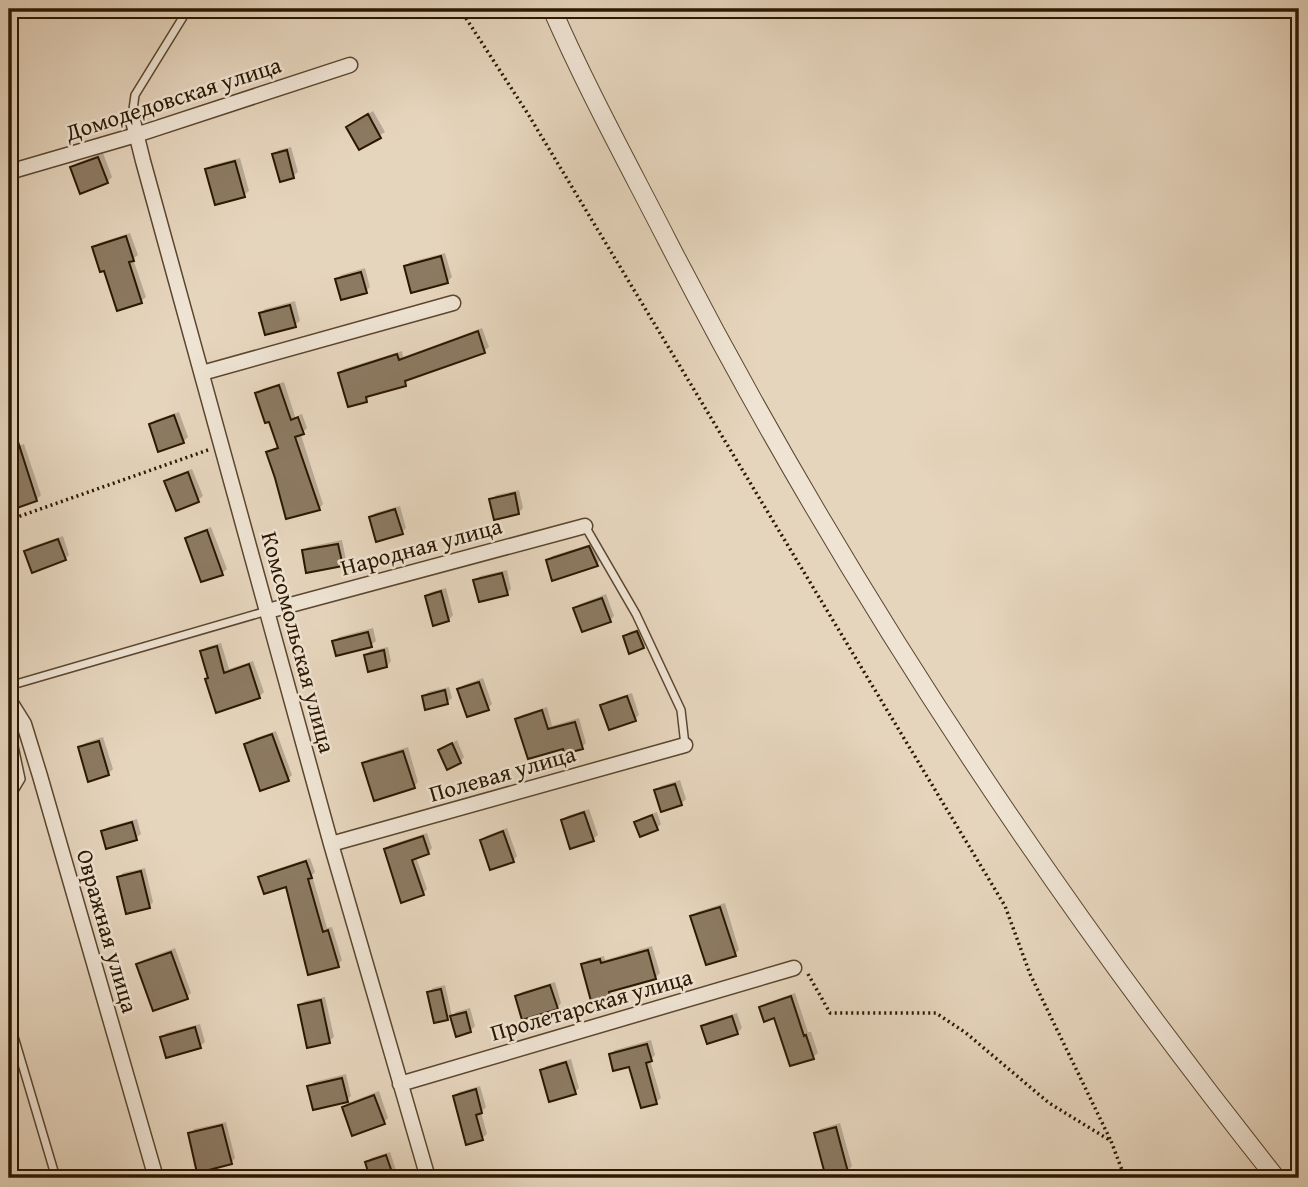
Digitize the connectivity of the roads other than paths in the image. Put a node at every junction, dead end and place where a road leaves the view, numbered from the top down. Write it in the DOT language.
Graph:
graph roads {
  1 [pos="188,9"];
  2 [pos="552,9"];
  3 [pos="350,65"];
  4 [pos="132,117"];
  5 [pos="136,135"];
  6 [pos="9,172"];
  7 [pos="453,303"];
  8 [pos="202,373"];
  9 [pos="585,526"];
  10 [pos="268,611"];
  11 [pos="9,686"];
  12 [pos="9,700"];
  13 [pos="9,723"];
  14 [pos="685,745"];
  15 [pos="9,799"];
  16 [pos="331,844"];
  17 [pos="794,968"];
  18 [pos="9,1020"];
  19 [pos="400,1083"];
  20 [pos="56,1178"];
  21 [pos="156,1178"];
  22 [pos="428,1178"];
  23 [pos="1276,1178"];
  1 -- 4 [label="lane"];
  2 -- 23 [label="street"];
  3 -- 5 [label="street, Домодедовская улица"];
  4 -- 5 [label="street, Комсомольская улица"];
  5 -- 6 [label="street, Домодедовская улица"];
  5 -- 8 [label="street, Комсомольская улица"];
  7 -- 8 [label="street"];
  8 -- 10 [label="street, Комсомольская улица"];
  9 -- 10 [label="street, Народная улица"];
  9 -- 14 [label="lane"];
  10 -- 11 [label="lane"];
  10 -- 16 [label="street, Комсомольская улица"];
  12 -- 21 [label="street, Овражная улица"];
  13 -- 15 [label="lane"];
  14 -- 16 [label="street, Полевая улица"];
  16 -- 19 [label="street, Комсомольская улица"];
  17 -- 19 [label="street, Пролетарская улица"];
  18 -- 20 [label="lane"];
  19 -- 22 [label="street, Комсомольская улица"];
}
